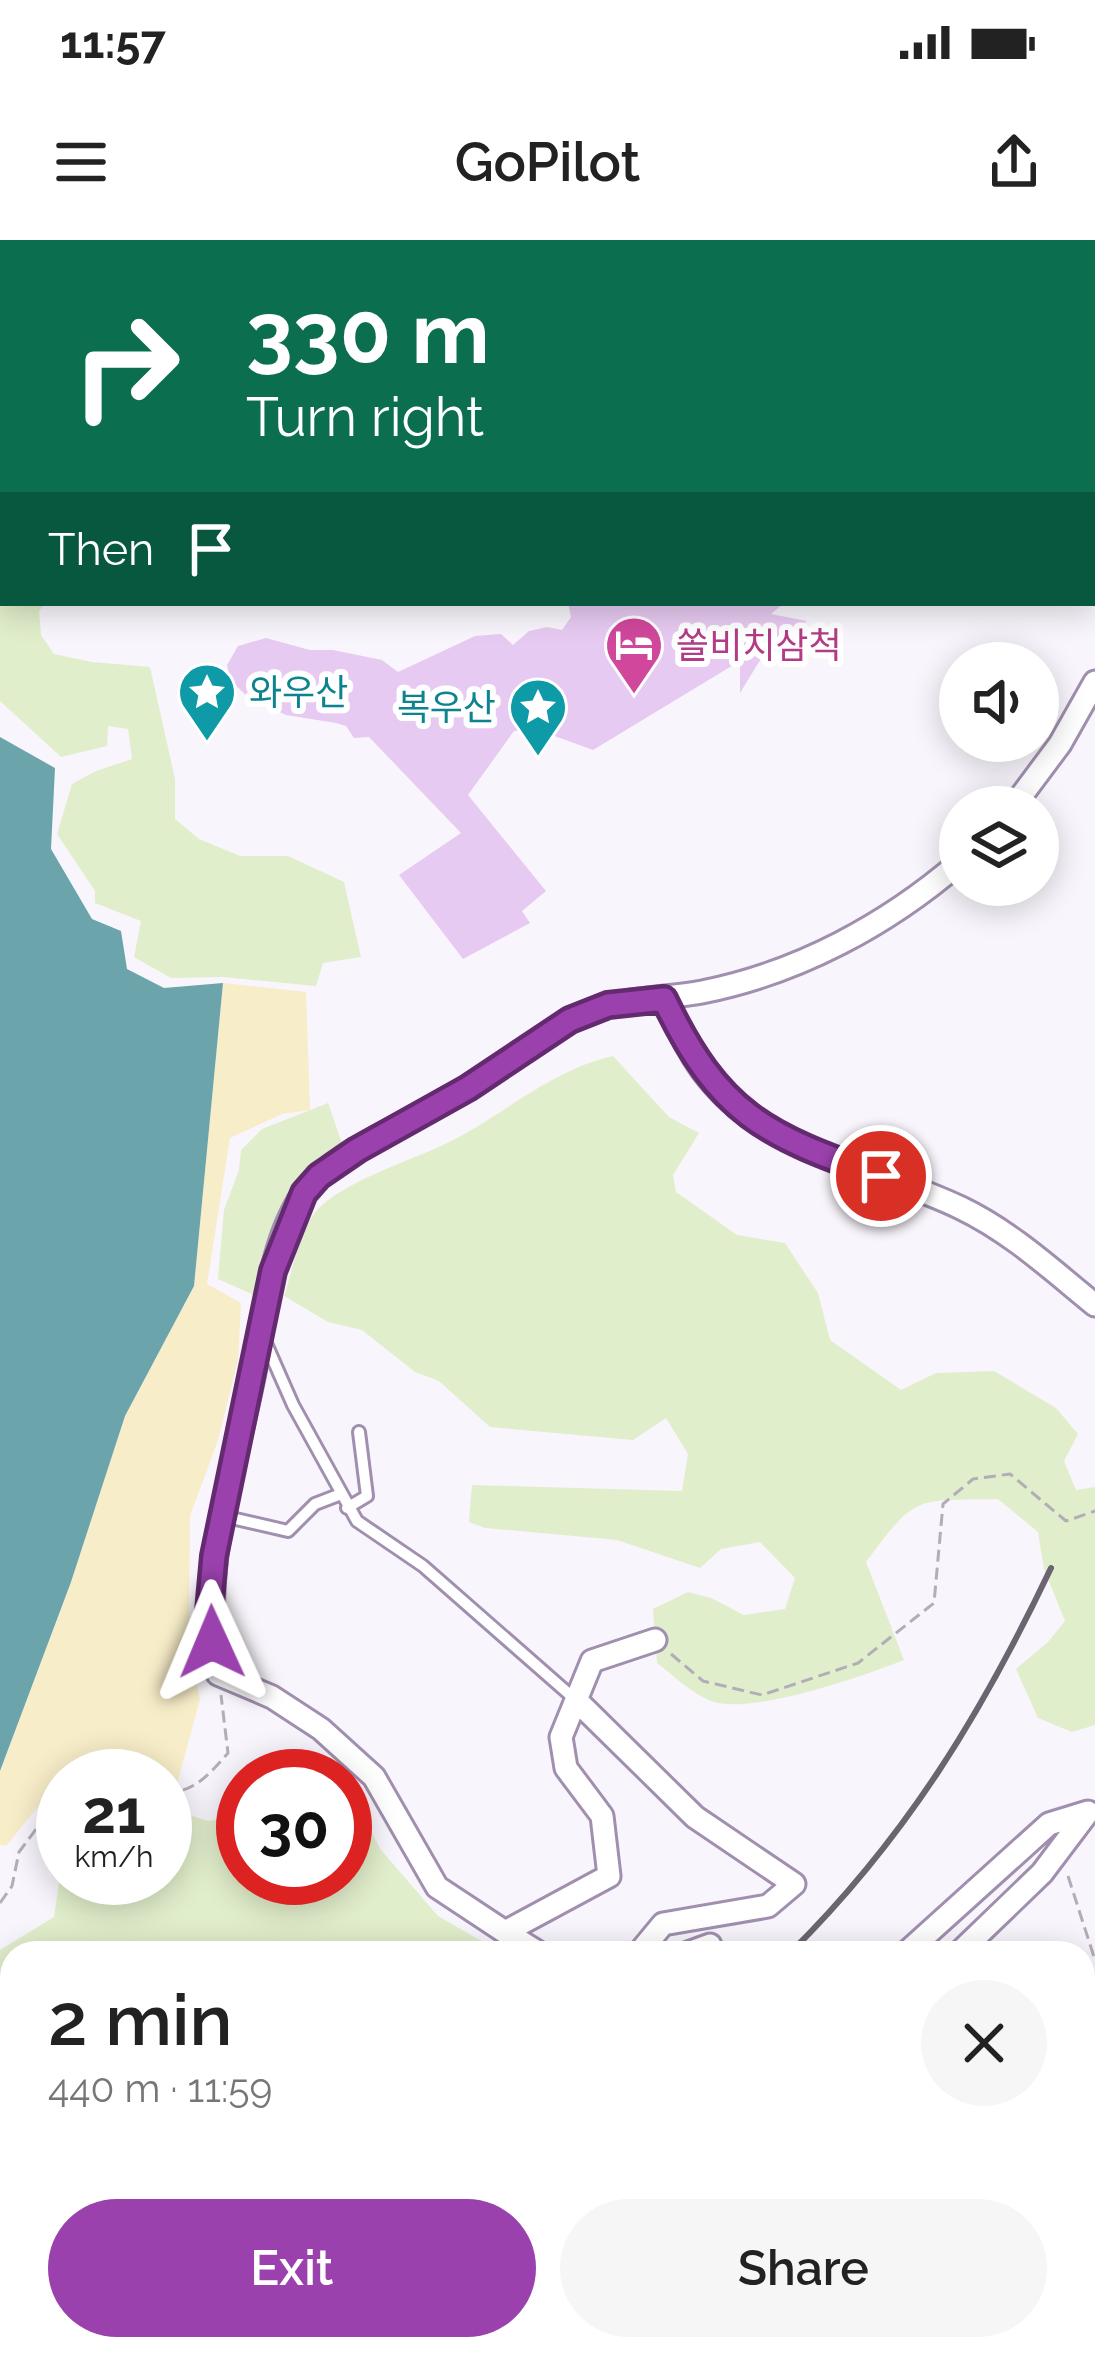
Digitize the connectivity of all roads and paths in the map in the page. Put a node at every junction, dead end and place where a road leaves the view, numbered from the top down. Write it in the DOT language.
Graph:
graph roads {
  1 [pos="1095,682"];
  2 [pos="1029,786"];
  3 [pos="939,878"];
  4 [pos="664,999"];
  5 [pos="1095,1305"];
  6 [pos="262,1336"];
  7 [pos="358,1432"];
  8 [pos="341,1494"];
  9 [pos="346,1508"];
  10 [pos="1095,1511"];
  11 [pos="223,1516"];
  12 [pos="656,1640"];
  13 [pos="218,1674"];
  14 [pos="577,1701"];
  15 [pos="192,1786"];
  16 [pos="36,1829"];
  17 [pos="1067,1874"];
  18 [pos="0,1903"];
  19 [pos="932,1931"];
  20 [pos="505,1932"];
  21 [pos="520,1941"];
  22 [pos="649,1941"];
  23 [pos="920,1941"];
  24 [pos="940,1941"];
  25 [pos="971,1941"];
  26 [pos="1089,1941"];
  1 -- 2 [label="street"];
  3 -- 4 [label="street"];
  4 -- 5 [label="street"];
  4 -- 6 [label="street"];
  6 -- 8 [label="lane"];
  6 -- 11 [label="street"];
  7 -- 9 [label="lane"];
  8 -- 9 [label="lane"];
  8 -- 11 [label="lane"];
  9 -- 14 [label="lane"];
  10 -- 12 [label="path"];
  11 -- 13 [label="street"];
  12 -- 14 [label="street"];
  13 -- 15 [label="path"];
  13 -- 20 [label="street"];
  14 -- 20 [label="street"];
  14 -- 22 [label="street"];
  16 -- 18 [label="path"];
  17 -- 26 [label="path"];
  19 -- 23 [label="street"];
  19 -- 24 [label="street"];
  19 -- 25 [label="street"];
  20 -- 21 [label="street"];
}
